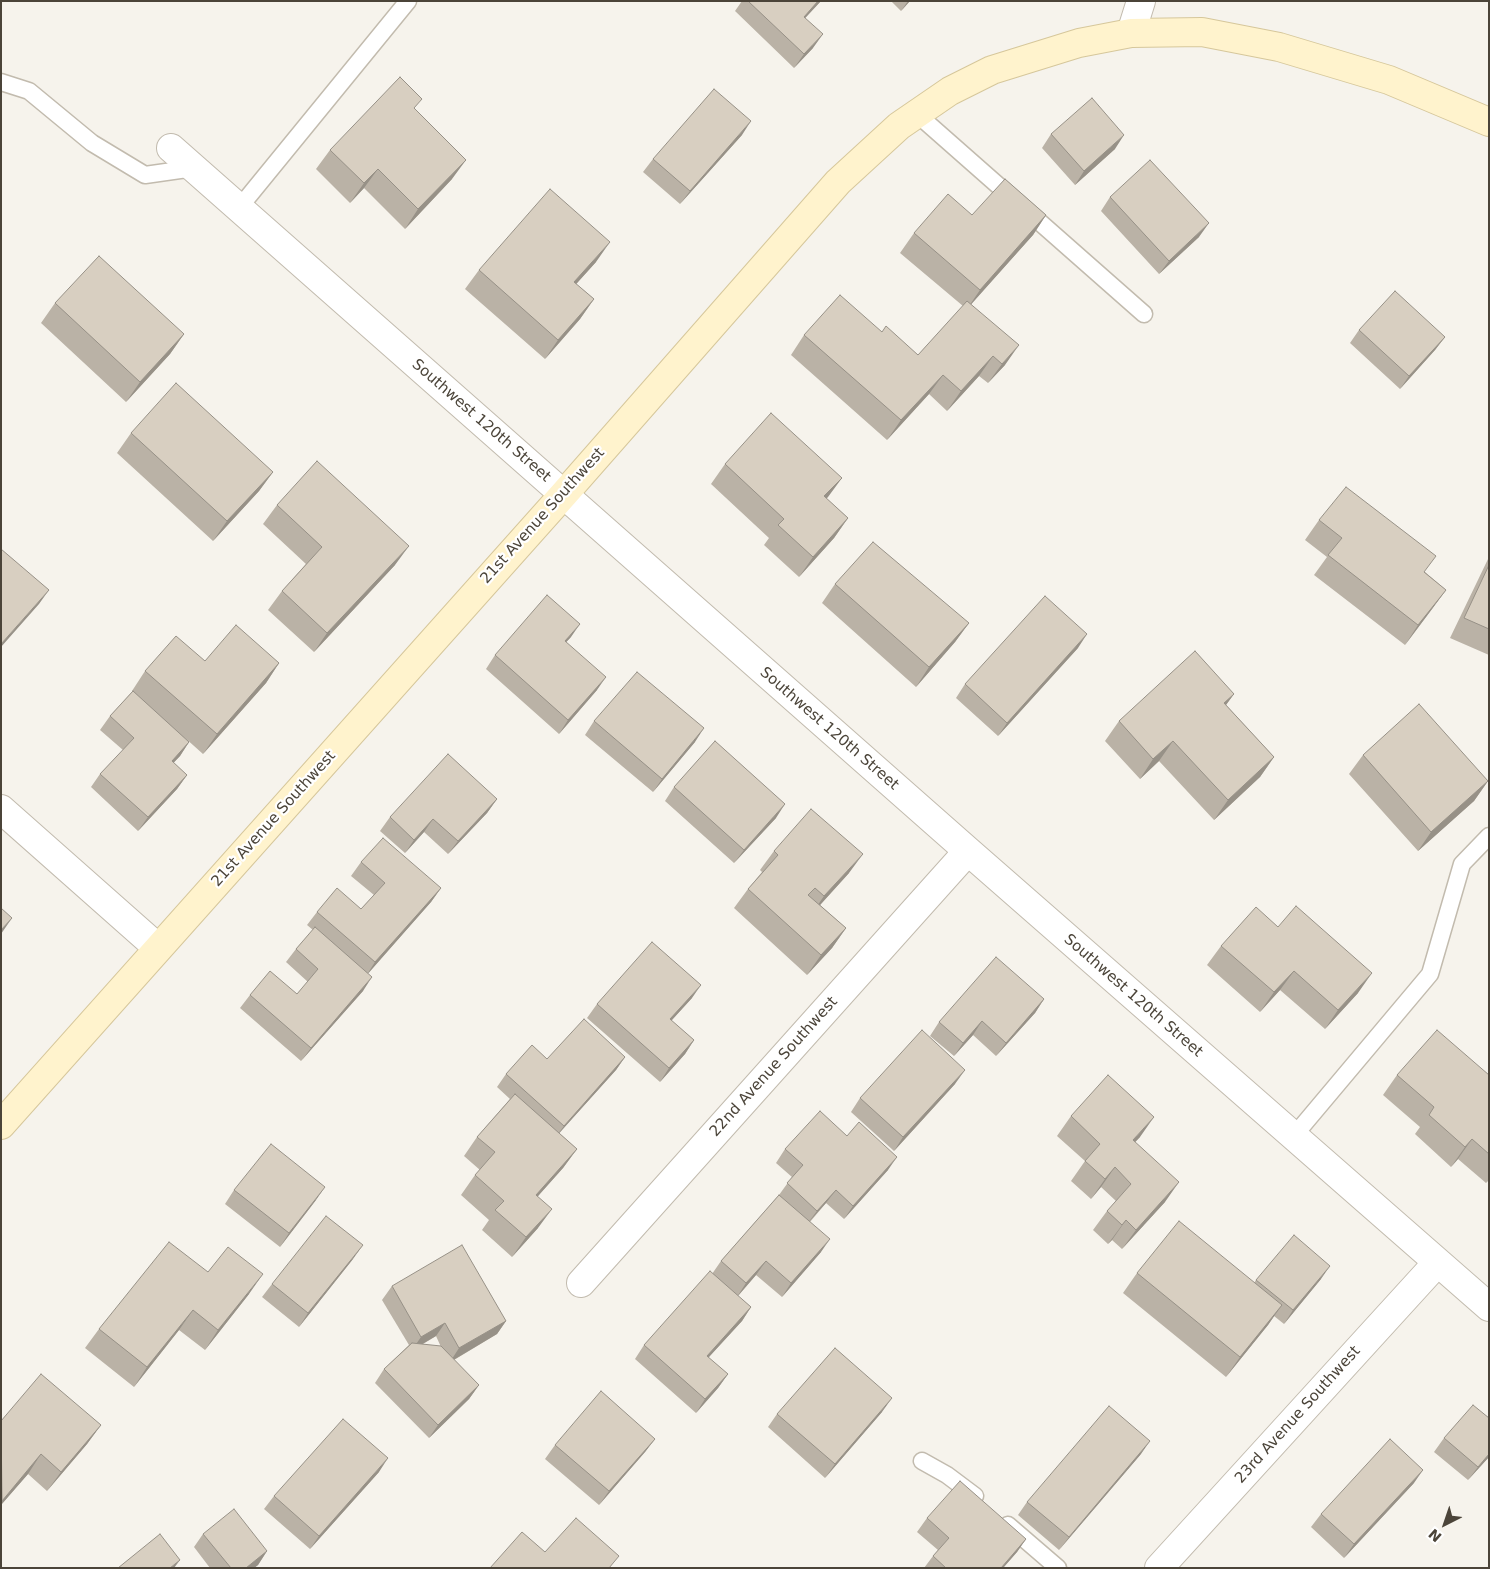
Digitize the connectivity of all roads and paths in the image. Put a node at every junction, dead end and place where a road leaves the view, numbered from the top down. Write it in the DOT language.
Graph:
graph roads {
  1 [pos="408,1"];
  2 [pos="1141,1"];
  3 [pos="1131,33"];
  4 [pos="1,82"];
  5 [pos="917,114"];
  6 [pos="1489,122"];
  7 [pos="171,148"];
  8 [pos="194,168"];
  9 [pos="239,208"];
  10 [pos="1144,314"];
  11 [pos="564,494"];
  12 [pos="1,809"];
  13 [pos="1489,836"];
  14 [pos="968,851"];
  15 [pos="158,948"];
  16 [pos="1,1125"];
  17 [pos="1294,1137"];
  18 [pos="1437,1262"];
  19 [pos="581,1283"];
  20 [pos="1489,1307"];
  21 [pos="922,1461"];
  22 [pos="1058,1568"];
  23 [pos="1159,1568"];
  1 -- 9 [label="lane"];
  2 -- 3 [label="street"];
  3 -- 5 [label="street, 21st Avenue Southwest"];
  3 -- 6 [label="street, 21st Avenue Southwest"];
  4 -- 8 [label="lane"];
  5 -- 10 [label="lane"];
  5 -- 11 [label="street, 21st Avenue Southwest"];
  7 -- 8 [label="street, Southwest 120th Street"];
  8 -- 9 [label="street, Southwest 120th Street"];
  9 -- 11 [label="street, Southwest 120th Street"];
  11 -- 14 [label="street, Southwest 120th Street"];
  11 -- 15 [label="street, 21st Avenue Southwest"];
  12 -- 15 [label="street"];
  13 -- 17 [label="lane"];
  14 -- 17 [label="street, Southwest 120th Street"];
  14 -- 19 [label="street, 22nd Avenue Southwest"];
  15 -- 16 [label="street, 21st Avenue Southwest"];
  17 -- 18 [label="street, Southwest 120th Street"];
  18 -- 20 [label="street, Southwest 120th Street"];
  18 -- 23 [label="street, 23rd Avenue Southwest"];
  21 -- 22 [label="lane"];
}
